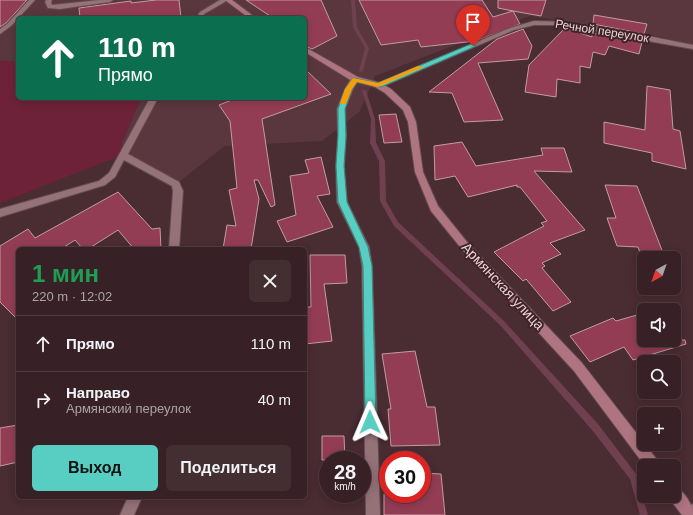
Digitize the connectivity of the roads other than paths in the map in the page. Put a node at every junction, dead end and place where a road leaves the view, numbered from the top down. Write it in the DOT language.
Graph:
graph roads {
  1 [pos="32,0"];
  2 [pos="49,0"];
  3 [pos="110,0"];
  4 [pos="225,0"];
  5 [pos="228,0"];
  6 [pos="18,16"];
  7 [pos="200,16"];
  8 [pos="250,16"];
  9 [pos="16,18"];
  10 [pos="0,32"];
  11 [pos="693,47"];
  12 [pos="307,50"];
  13 [pos="355,79"];
  14 [pos="378,85"];
  15 [pos="153,100"];
  16 [pos="122,155"];
  17 [pos="0,214"];
  18 [pos="174,247"];
  19 [pos="648,459"];
  20 [pos="134,499"];
  21 [pos="681,502"];
  22 [pos="693,511"];
  23 [pos="127,515"];
  24 [pos="372,515"];
  25 [pos="692,515"];
  1 -- 6 [label="lane"];
  2 -- 3 [label="lane"];
  4 -- 7 [label="street"];
  5 -- 8 [label="street"];
  9 -- 10 [label="lane"];
  11 -- 14 [label="street, Речной переулок"];
  12 -- 13 [label="street, Армянская улица"];
  13 -- 14 [label="street, Армянская улица"];
  13 -- 24 [label="street"];
  14 -- 19 [label="street, Армянская улица"];
  15 -- 16 [label="street"];
  16 -- 17 [label="street"];
  16 -- 18 [label="street"];
  20 -- 23 [label="street"];
  21 -- 25 [label="street"];
  22 -- 25 [label="street"];
}
